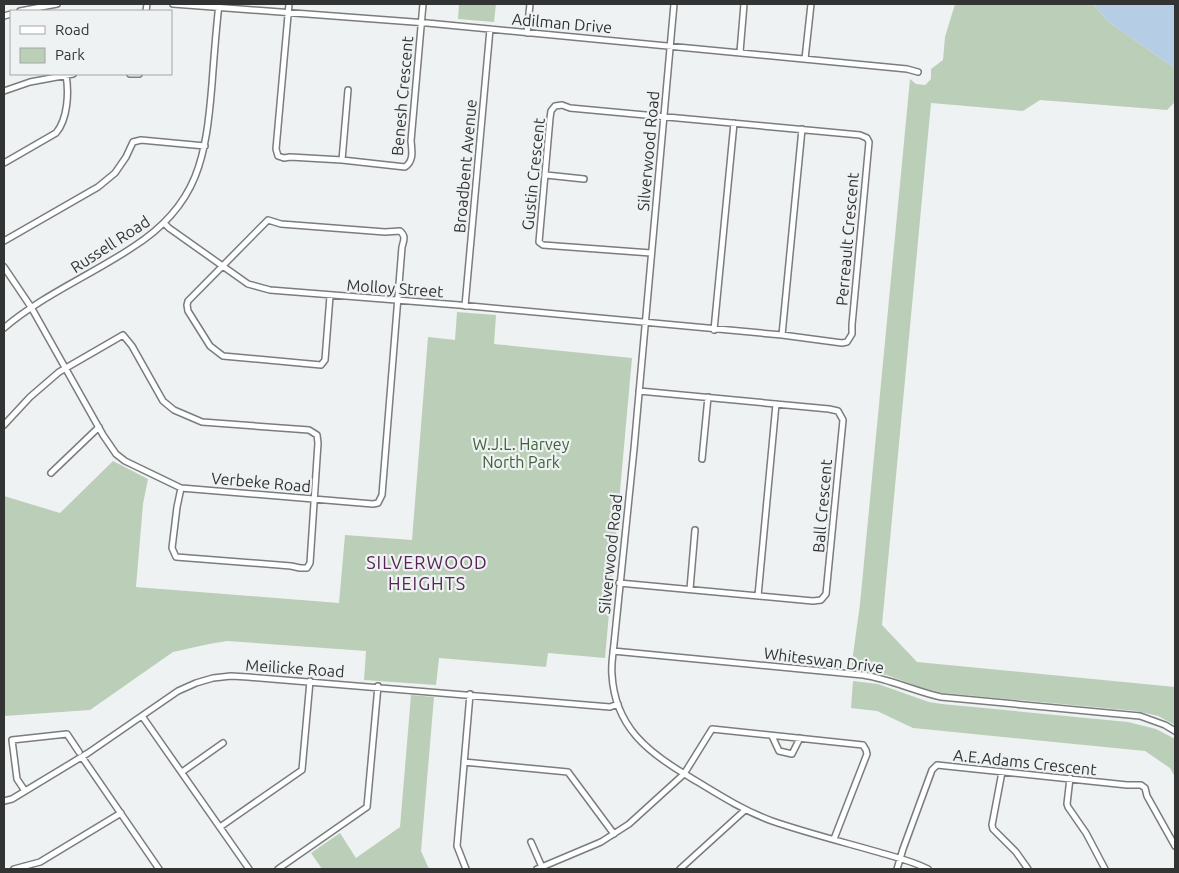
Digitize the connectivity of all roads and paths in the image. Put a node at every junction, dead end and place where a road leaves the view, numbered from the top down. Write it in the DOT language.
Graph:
graph roads {
  1 [pos="57,4"];
  2 [pos="173,4"];
  3 [pos="289,4"];
  4 [pos="423,4"];
  5 [pos="530,4"];
  6 [pos="674,4"];
  7 [pos="744,4"];
  8 [pos="811,4"];
  9 [pos="218,6"];
  10 [pos="25,10"];
  11 [pos="288,12"];
  12 [pos="421,23"];
  13 [pos="490,29"];
  14 [pos="527,32"];
  15 [pos="670,46"];
  16 [pos="740,52"];
  17 [pos="805,59"];
  18 [pos="918,72"];
  19 [pos="66,75"];
  20 [pos="348,90"];
  21 [pos="4,91"];
  22 [pos="664,117"];
  23 [pos="734,123"];
  24 [pos="802,129"];
  25 [pos="204,146"];
  26 [pos="342,160"];
  27 [pos="4,163"];
  28 [pos="546,175"];
  29 [pos="584,178"];
  30 [pos="164,223"];
  31 [pos="4,241"];
  32 [pos="651,253"];
  33 [pos="222,266"];
  34 [pos="4,267"];
  35 [pos="330,296"];
  36 [pos="398,301"];
  37 [pos="465,306"];
  38 [pos="31,307"];
  39 [pos="644,322"];
  40 [pos="4,328"];
  41 [pos="714,330"];
  42 [pos="782,336"];
  43 [pos="66,368"];
  44 [pos="639,391"];
  45 [pos="708,398"];
  46 [pos="776,404"];
  47 [pos="4,425"];
  48 [pos="99,427"];
  49 [pos="702,459"];
  50 [pos="51,473"];
  51 [pos="181,488"];
  52 [pos="314,499"];
  53 [pos="696,530"];
  54 [pos="619,583"];
  55 [pos="690,589"];
  56 [pos="758,596"];
  57 [pos="613,651"];
  58 [pos="310,682"];
  59 [pos="378,686"];
  60 [pos="470,694"];
  61 [pos="618,704"];
  62 [pos="142,716"];
  63 [pos="1175,731"];
  64 [pos="772,736"];
  65 [pos="800,738"];
  66 [pos="223,743"];
  67 [pos="81,755"];
  68 [pos="464,762"];
  69 [pos="182,772"];
  70 [pos="1002,772"];
  71 [pos="684,774"];
  72 [pos="1070,778"];
  73 [pos="25,791"];
  74 [pos="4,801"];
  75 [pos="744,810"];
  76 [pos="121,813"];
  77 [pos="220,827"];
  78 [pos="614,834"];
  79 [pos="834,839"];
  80 [pos="531,842"];
  81 [pos="1175,846"];
  82 [pos="900,858"];
  83 [pos="540,868"];
  84 [pos="14,869"];
  85 [pos="159,869"];
  86 [pos="249,869"];
  87 [pos="278,869"];
  88 [pos="466,869"];
  89 [pos="680,869"];
  90 [pos="897,869"];
  91 [pos="928,869"];
  92 [pos="1028,869"];
  93 [pos="1105,869"];
  1 -- 10 [label="street"];
  2 -- 9 [label="street, Adilman Drive"];
  3 -- 11 [label="street"];
  4 -- 12 [label="street"];
  5 -- 14 [label="street"];
  6 -- 15 [label="street, Silverwood Road"];
  7 -- 16 [label="street"];
  8 -- 17 [label="street"];
  9 -- 11 [label="street, Adilman Drive"];
  9 -- 25 [label="street, Russell Road"];
  11 -- 12 [label="street, Adilman Drive"];
  11 -- 26 [label="street, Benesh Crescent"];
  12 -- 13 [label="street, Adilman Drive"];
  12 -- 26 [label="street, Benesh Crescent"];
  13 -- 14 [label="street, Adilman Drive"];
  13 -- 37 [label="street, Broadbent Avenue"];
  14 -- 15 [label="street, Adilman Drive"];
  15 -- 16 [label="street, Adilman Drive"];
  15 -- 22 [label="street, Silverwood Road"];
  16 -- 17 [label="street, Adilman Drive"];
  17 -- 18 [label="street, Adilman Drive"];
  19 -- 21 [label="street"];
  19 -- 27 [label="street"];
  20 -- 26 [label="street"];
  22 -- 23 [label="street, Perreault Crescent"];
  22 -- 28 [label="street, Gustin Crescent"];
  22 -- 32 [label="street, Silverwood Road"];
  23 -- 24 [label="street, Perreault Crescent"];
  23 -- 41 [label="street"];
  24 -- 42 [label="street"];
  24 -- 42 [label="street, Perreault Crescent"];
  25 -- 30 [label="street, Russell Road"];
  25 -- 31 [label="street"];
  28 -- 29 [label="street"];
  28 -- 32 [label="street, Gustin Crescent"];
  30 -- 33 [label="street, Molloy Street"];
  30 -- 38 [label="street, Russell Road"];
  32 -- 39 [label="street, Silverwood Road"];
  33 -- 35 [label="street, Molloy Street"];
  33 -- 35 [label="street"];
  33 -- 36 [label="street"];
  34 -- 38 [label="street, Verbeke Road"];
  35 -- 36 [label="street, Molloy Street"];
  36 -- 37 [label="street, Molloy Street"];
  36 -- 52 [label="street, Verbeke Road"];
  37 -- 39 [label="street, Molloy Street"];
  38 -- 40 [label="street, Russell Road"];
  38 -- 43 [label="street, Verbeke Road"];
  39 -- 41 [label="street, Perreault Crescent"];
  39 -- 44 [label="street, Silverwood Road"];
  41 -- 42 [label="street, Perreault Crescent"];
  43 -- 47 [label="street"];
  43 -- 48 [label="street, Verbeke Road"];
  43 -- 52 [label="street"];
  44 -- 45 [label="street, Ball Crescent"];
  44 -- 54 [label="street, Silverwood Road"];
  45 -- 46 [label="street, Ball Crescent"];
  45 -- 49 [label="street"];
  46 -- 56 [label="street"];
  46 -- 56 [label="street, Ball Crescent"];
  48 -- 50 [label="street"];
  48 -- 51 [label="street, Verbeke Road"];
  51 -- 52 [label="street, Verbeke Road"];
  51 -- 52 [label="street"];
  53 -- 55 [label="street"];
  54 -- 55 [label="street, Ball Crescent"];
  54 -- 57 [label="street, Silverwood Road"];
  55 -- 56 [label="street, Ball Crescent"];
  57 -- 61 [label="street, Silverwood Road"];
  57 -- 63 [label="street, Whiteswan Drive"];
  58 -- 59 [label="street, Meilicke Road"];
  58 -- 62 [label="street, Meilicke Road"];
  58 -- 77 [label="street"];
  59 -- 60 [label="street, Meilicke Road"];
  59 -- 87 [label="street"];
  60 -- 61 [label="street, Meilicke Road"];
  60 -- 68 [label="street"];
  61 -- 71 [label="street, Silverwood Road"];
  62 -- 67 [label="street, Meilicke Road"];
  62 -- 69 [label="street"];
  64 -- 65 [label="street"];
  64 -- 65 [label="street"];
  64 -- 71 [label="street"];
  65 -- 79 [label="street"];
  66 -- 69 [label="street"];
  67 -- 73 [label="street, Meilicke Road"];
  67 -- 73 [label="street"];
  67 -- 76 [label="street"];
  68 -- 78 [label="street"];
  68 -- 88 [label="street"];
  69 -- 77 [label="street"];
  70 -- 72 [label="street, A.E.Adams Crescent"];
  70 -- 82 [label="street, A.E.Adams Crescent"];
  70 -- 92 [label="street"];
  71 -- 75 [label="street, Silverwood Road"];
  71 -- 78 [label="street"];
  72 -- 81 [label="street, A.E.Adams Crescent"];
  72 -- 93 [label="street"];
  73 -- 74 [label="street, Meilicke Road"];
  75 -- 79 [label="street, Silverwood Road"];
  75 -- 89 [label="street"];
  76 -- 84 [label="street"];
  76 -- 85 [label="street"];
  77 -- 86 [label="street"];
  78 -- 83 [label="street"];
  79 -- 82 [label="street, Silverwood Road"];
  80 -- 83 [label="street"];
  82 -- 90 [label="street"];
  82 -- 91 [label="street, Silverwood Road"];
}
